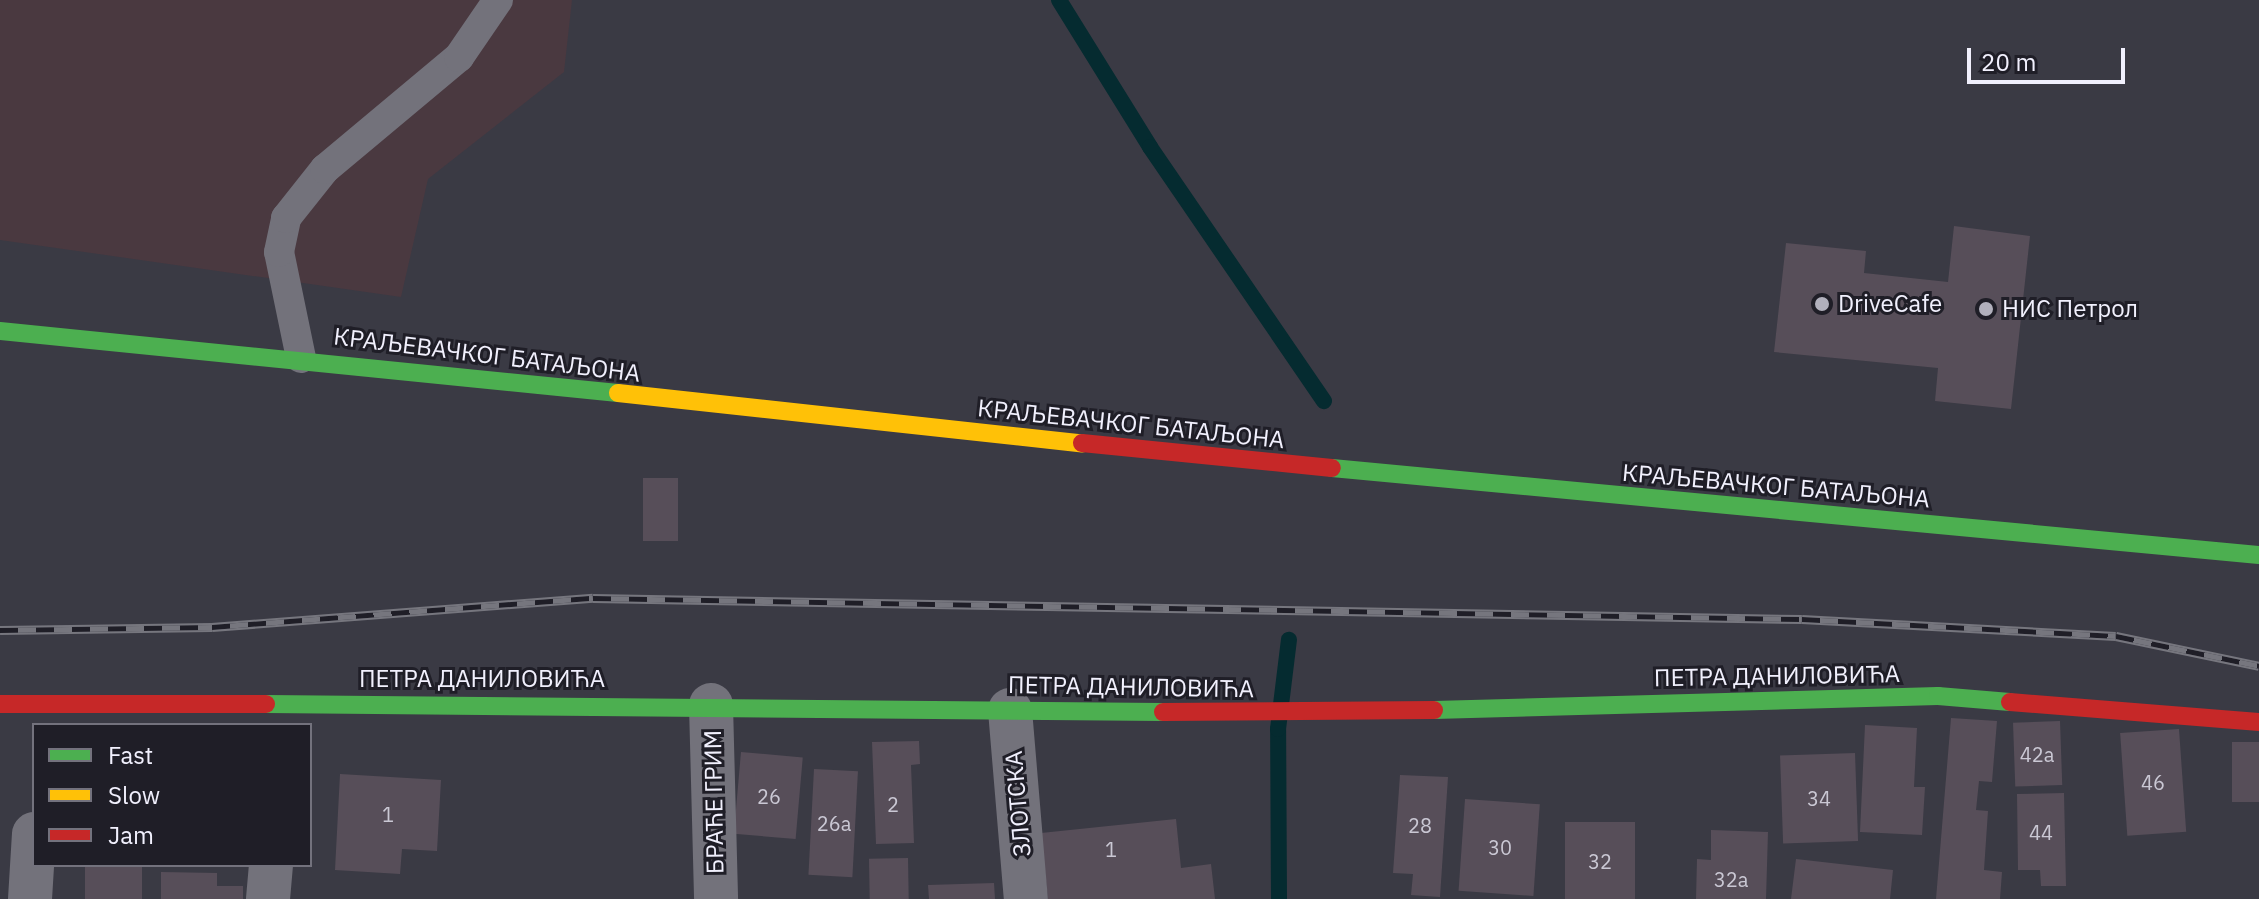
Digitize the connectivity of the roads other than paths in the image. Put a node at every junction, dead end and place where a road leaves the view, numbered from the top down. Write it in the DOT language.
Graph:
graph roads {
  1 [pos="498,0"];
  2 [pos="0,331"];
  3 [pos="301,358"];
  4 [pos="2259,555"];
  5 [pos="711,705"];
  6 [pos="1010,710"];
  7 [pos="28,711"];
  8 [pos="280,713"];
  9 [pos="2259,722"];
  10 [pos="32,866"];
  11 [pos="271,867"];
  12 [pos="30,899"];
  13 [pos="268,899"];
  14 [pos="716,899"];
  15 [pos="1026,899"];
  1 -- 3 [label="lane"];
  2 -- 3 [label="main road, КРАЉЕВАЧКОГ БАТАЉОНА"];
  3 -- 4 [label="main road, КРАЉЕВАЧКОГ БАТАЉОНА"];
  5 -- 6 [label="main road, ПЕТРА ДАНИЛОВИЋА"];
  5 -- 8 [label="main road, ПЕТРА ДАНИЛОВИЋА"];
  5 -- 14 [label="street, БРАЋЕ ГРИМ"];
  6 -- 9 [label="main road, ПЕТРА ДАНИЛОВИЋА"];
  6 -- 15 [label="street, ЗЛОТСКА"];
  7 -- 8 [label="main road, ПЕТРА ДАНИЛОВИЋА"];
  10 -- 12 [label="street"];
  11 -- 13 [label="street"];
}
